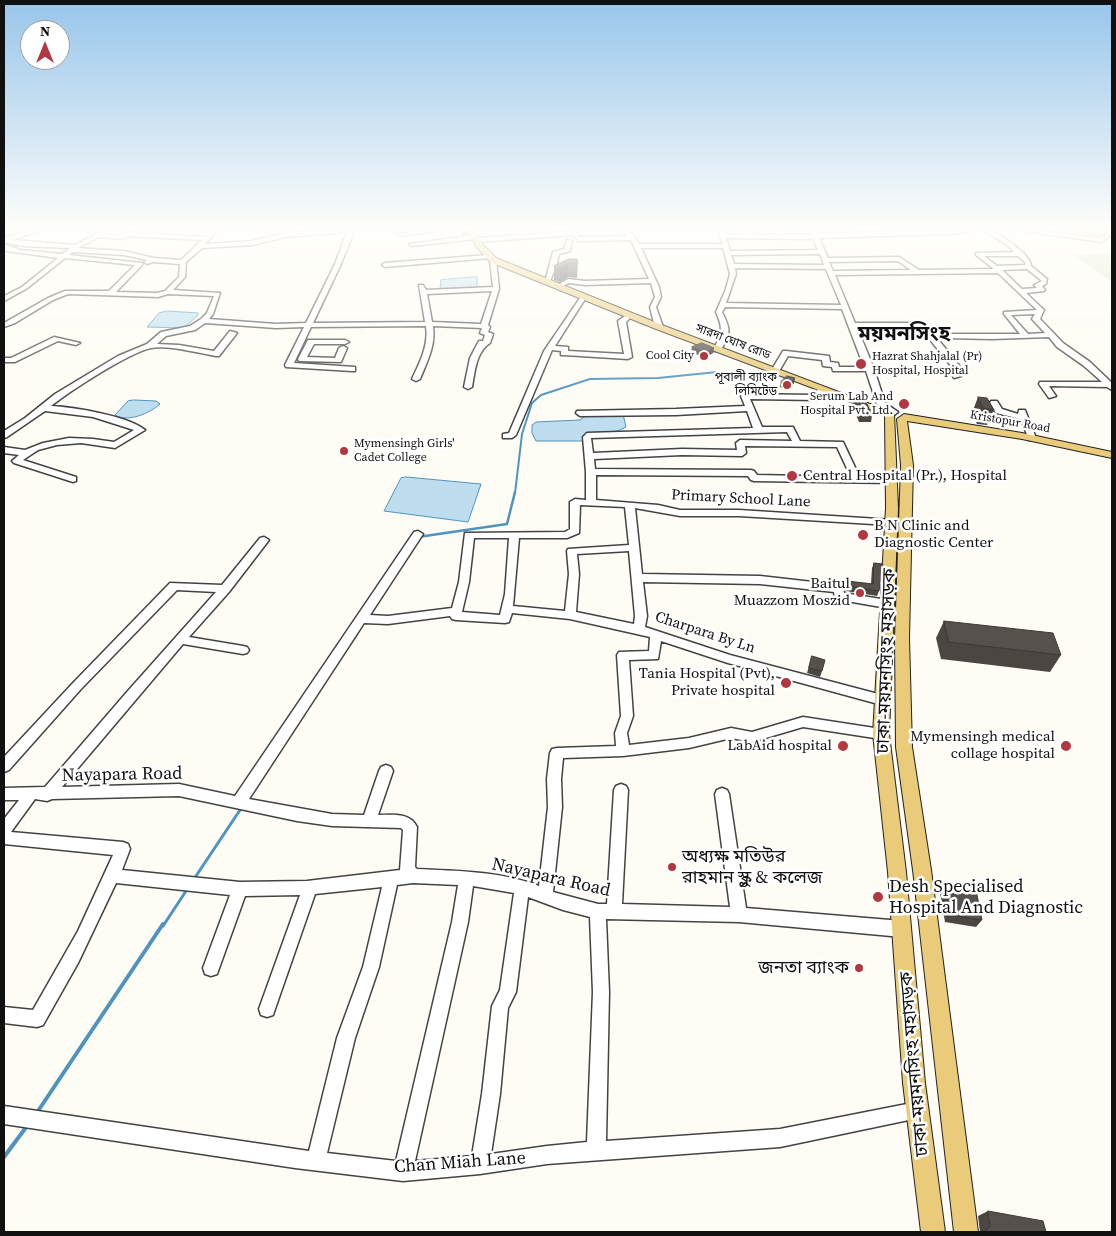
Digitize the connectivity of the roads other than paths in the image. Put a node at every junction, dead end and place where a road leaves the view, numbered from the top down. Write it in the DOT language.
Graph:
graph roads {
  1 [pos="25,287"];
  2 [pos="117,287"];
  3 [pos="172,287"];
  4 [pos="328,287"];
  5 [pos="561,287"];
  6 [pos="655,287"];
  7 [pos="730,287"];
  8 [pos="838,287"];
  9 [pos="1016,287"];
  10 [pos="1039,287"];
  11 [pos="496,289"];
  12 [pos="1021,291"];
  13 [pos="167,292"];
  14 [pos="111,293"];
  15 [pos="584,296"];
  16 [pos="4,299"];
  17 [pos="722,305"];
  18 [pos="846,307"];
  19 [pos="1038,309"];
  20 [pos="629,315"];
  21 [pos="204,321"];
  22 [pos="430,324"];
  23 [pos="4,325"];
  24 [pos="335,325"];
  25 [pos="853,325"];
  26 [pos="308,326"];
  27 [pos="484,326"];
  28 [pos="659,327"];
  29 [pos="233,333"];
  30 [pos="312,334"];
  31 [pos="331,334"];
  32 [pos="1051,335"];
  33 [pos="947,336"];
  34 [pos="1026,336"];
  35 [pos="76,343"];
  36 [pos="344,345"];
  37 [pos="150,346"];
  38 [pos="296,348"];
  39 [pos="308,348"];
  40 [pos="551,348"];
  41 [pos="717,350"];
  42 [pos="4,360"];
  43 [pos="352,368"];
  44 [pos="870,369"];
  45 [pos="775,371"];
  46 [pos="958,376"];
  47 [pos="416,379"];
  48 [pos="1111,384"];
  49 [pos="468,387"];
  50 [pos="822,388"];
  51 [pos="1052,396"];
  52 [pos="994,403"];
  53 [pos="43,408"];
  54 [pos="750,408"];
  55 [pos="580,412"];
  56 [pos="896,415"];
  57 [pos="627,423"];
  58 [pos="758,429"];
  59 [pos="4,435"];
  60 [pos="506,436"];
  61 [pos="1032,438"];
  62 [pos="797,443"];
  63 [pos="4,450"];
  64 [pos="26,453"];
  65 [pos="1112,455"];
  66 [pos="590,456"];
  67 [pos="591,472"];
  68 [pos="74,479"];
  69 [pos="857,481"];
  70 [pos="891,482"];
  71 [pos="590,502"];
  72 [pos="630,506"];
  73 [pos="890,522"];
  74 [pos="418,534"];
  75 [pos="514,535"];
  76 [pos="264,540"];
  77 [pos="630,548"];
  78 [pos="637,578"];
  79 [pos="225,589"];
  80 [pos="887,604"];
  81 [pos="508,609"];
  82 [pos="457,611"];
  83 [pos="570,614"];
  84 [pos="362,618"];
  85 [pos="639,629"];
  86 [pos="656,635"];
  87 [pos="181,640"];
  88 [pos="243,650"];
  89 [pos="882,700"];
  90 [pos="881,734"];
  91 [pos="623,751"];
  92 [pos="4,766"];
  93 [pos="386,771"];
  94 [pos="621,790"];
  95 [pos="4,794"];
  96 [pos="722,794"];
  97 [pos="30,795"];
  98 [pos="47,795"];
  99 [pos="239,802"];
  100 [pos="369,820"];
  101 [pos="4,830"];
  102 [pos="4,838"];
  103 [pos="112,876"];
  104 [pos="413,876"];
  105 [pos="467,878"];
  106 [pos="392,879"];
  107 [pos="522,887"];
  108 [pos="310,888"];
  109 [pos="240,889"];
  110 [pos="545,896"];
  111 [pos="606,912"];
  112 [pos="738,915"];
  113 [pos="902,929"];
  114 [pos="211,968"];
  115 [pos="266,1009"];
  116 [pos="4,1015"];
  117 [pos="918,1111"];
  118 [pos="4,1115"];
  119 [pos="596,1151"];
  120 [pos="316,1162"];
  121 [pos="480,1165"];
  122 [pos="404,1171"];
  123 [pos="933,1232"];
  124 [pos="966,1232"];
  1 -- 16 [label="street"];
  2 -- 14 [label="street"];
  3 -- 13 [label="street"];
  4 -- 26 [label="street"];
  5 -- 15 [label="main road, সারদা ঘোষ রোড"];
  6 -- 28 [label="street"];
  7 -- 17 [label="street"];
  8 -- 18 [label="street"];
  9 -- 12 [label="street"];
  10 -- 12 [label="street"];
  11 -- 22 [label="street"];
  11 -- 27 [label="street"];
  12 -- 19 [label="street"];
  13 -- 14 [label="street"];
  13 -- 21 [label="street"];
  14 -- 23 [label="street"];
  15 -- 20 [label="main road, সারদা ঘোষ রোড"];
  15 -- 40 [label="street"];
  17 -- 18 [label="street"];
  17 -- 41 [label="street"];
  18 -- 25 [label="street"];
  19 -- 32 [label="street"];
  19 -- 34 [label="street"];
  20 -- 28 [label="main road, সারদা ঘোষ রোড"];
  20 -- 40 [label="street"];
  21 -- 26 [label="street"];
  21 -- 37 [label="street"];
  22 -- 24 [label="street"];
  22 -- 27 [label="street"];
  22 -- 47 [label="street"];
  24 -- 26 [label="street"];
  24 -- 31 [label="street"];
  25 -- 44 [label="street"];
  25 -- 46 [label="street"];
  26 -- 38 [label="street"];
  27 -- 49 [label="street"];
  28 -- 41 [label="main road, সারদা ঘোষ রোড"];
  29 -- 37 [label="street"];
  30 -- 31 [label="street"];
  31 -- 36 [label="street"];
  32 -- 34 [label="street"];
  32 -- 48 [label="street"];
  33 -- 34 [label="street"];
  35 -- 42 [label="street"];
  36 -- 39 [label="street"];
  36 -- 39 [label="street"];
  37 -- 53 [label="street"];
  38 -- 39 [label="street"];
  38 -- 43 [label="street"];
  40 -- 60 [label="street"];
  41 -- 45 [label="main road, সারদা ঘোষ রোড"];
  44 -- 45 [label="street"];
  44 -- 56 [label="street"];
  45 -- 50 [label="main road, সারদা ঘোষ রোড"];
  48 -- 51 [label="street"];
  50 -- 54 [label="street"];
  50 -- 56 [label="main road, সারদা ঘোষ রোড"];
  52 -- 61 [label="street"];
  53 -- 59 [label="street"];
  53 -- 64 [label="street"];
  54 -- 57 [label="street"];
  54 -- 58 [label="street"];
  55 -- 57 [label="street"];
  56 -- 61 [label="main road, Kristopur Road"];
  56 -- 70 [label="main road, ঢাকা-ময়মনসিংহ মহাসড়ক"];
  56 -- 124 [label="main road, ঢাকা-ময়মনসিংহ মহাসড়ক"];
  57 -- 58 [label="street"];
  57 -- 66 [label="street"];
  58 -- 62 [label="street"];
  61 -- 65 [label="main road, Kristopur Road"];
  62 -- 66 [label="street"];
  62 -- 69 [label="street"];
  63 -- 64 [label="street"];
  64 -- 68 [label="street"];
  66 -- 67 [label="street"];
  67 -- 69 [label="street"];
  67 -- 71 [label="street"];
  69 -- 70 [label="street"];
  70 -- 73 [label="main road, ঢাকা-ময়মনসিংহ মহাসড়ক"];
  71 -- 72 [label="street, Primary School Lane"];
  71 -- 75 [label="street"];
  72 -- 73 [label="street, Primary School Lane"];
  72 -- 78 [label="street, Charpara By Ln"];
  73 -- 80 [label="main road, ঢাকা-ময়মনসিংহ মহাসড়ক"];
  74 -- 84 [label="street"];
  75 -- 81 [label="street"];
  75 -- 82 [label="street"];
  76 -- 79 [label="street"];
  77 -- 83 [label="street"];
  78 -- 80 [label="street"];
  78 -- 85 [label="street, Charpara By Ln"];
  79 -- 87 [label="street"];
  79 -- 92 [label="street"];
  80 -- 89 [label="main road, ঢাকা-ময়মনসিংহ মহাসড়ক"];
  81 -- 82 [label="street"];
  81 -- 83 [label="street"];
  82 -- 84 [label="street"];
  83 -- 85 [label="street"];
  84 -- 99 [label="street"];
  85 -- 86 [label="street, Charpara By Ln"];
  86 -- 89 [label="street, Charpara By Ln"];
  86 -- 91 [label="street"];
  87 -- 88 [label="street"];
  87 -- 98 [label="street"];
  89 -- 90 [label="main road, ঢাকা-ময়মনসিংহ মহাসড়ক"];
  90 -- 91 [label="street"];
  90 -- 113 [label="main road, ঢাকা-ময়মনসিংহ মহাসড়ক"];
  91 -- 110 [label="street"];
  93 -- 100 [label="street"];
  94 -- 111 [label="street"];
  95 -- 97 [label="street, Nayapara Road"];
  96 -- 112 [label="street"];
  97 -- 98 [label="street, Nayapara Road"];
  97 -- 101 [label="street"];
  98 -- 99 [label="street, Nayapara Road"];
  99 -- 100 [label="street, Nayapara Road"];
  100 -- 104 [label="street, Nayapara Road"];
  102 -- 103 [label="street"];
  103 -- 109 [label="street"];
  103 -- 116 [label="street"];
  104 -- 105 [label="street, Nayapara Road"];
  104 -- 106 [label="street"];
  105 -- 107 [label="street, Nayapara Road"];
  105 -- 122 [label="street"];
  106 -- 108 [label="street"];
  106 -- 120 [label="street"];
  107 -- 110 [label="street, Nayapara Road"];
  107 -- 121 [label="street"];
  108 -- 109 [label="street"];
  108 -- 115 [label="street"];
  109 -- 114 [label="street"];
  110 -- 111 [label="street, Nayapara Road"];
  111 -- 112 [label="street, Nayapara Road"];
  111 -- 119 [label="street"];
  112 -- 113 [label="street, Nayapara Road"];
  113 -- 117 [label="main road, ঢাকা-ময়মনসিংহ মহাসড়ক"];
  117 -- 119 [label="street, Chan Miah Lane"];
  117 -- 123 [label="main road, ঢাকা-ময়মনসিংহ মহাসড়ক"];
  118 -- 120 [label="street, Chan Miah Lane"];
  119 -- 121 [label="street, Chan Miah Lane"];
  120 -- 122 [label="street, Chan Miah Lane"];
  121 -- 122 [label="street, Chan Miah Lane"];
}
